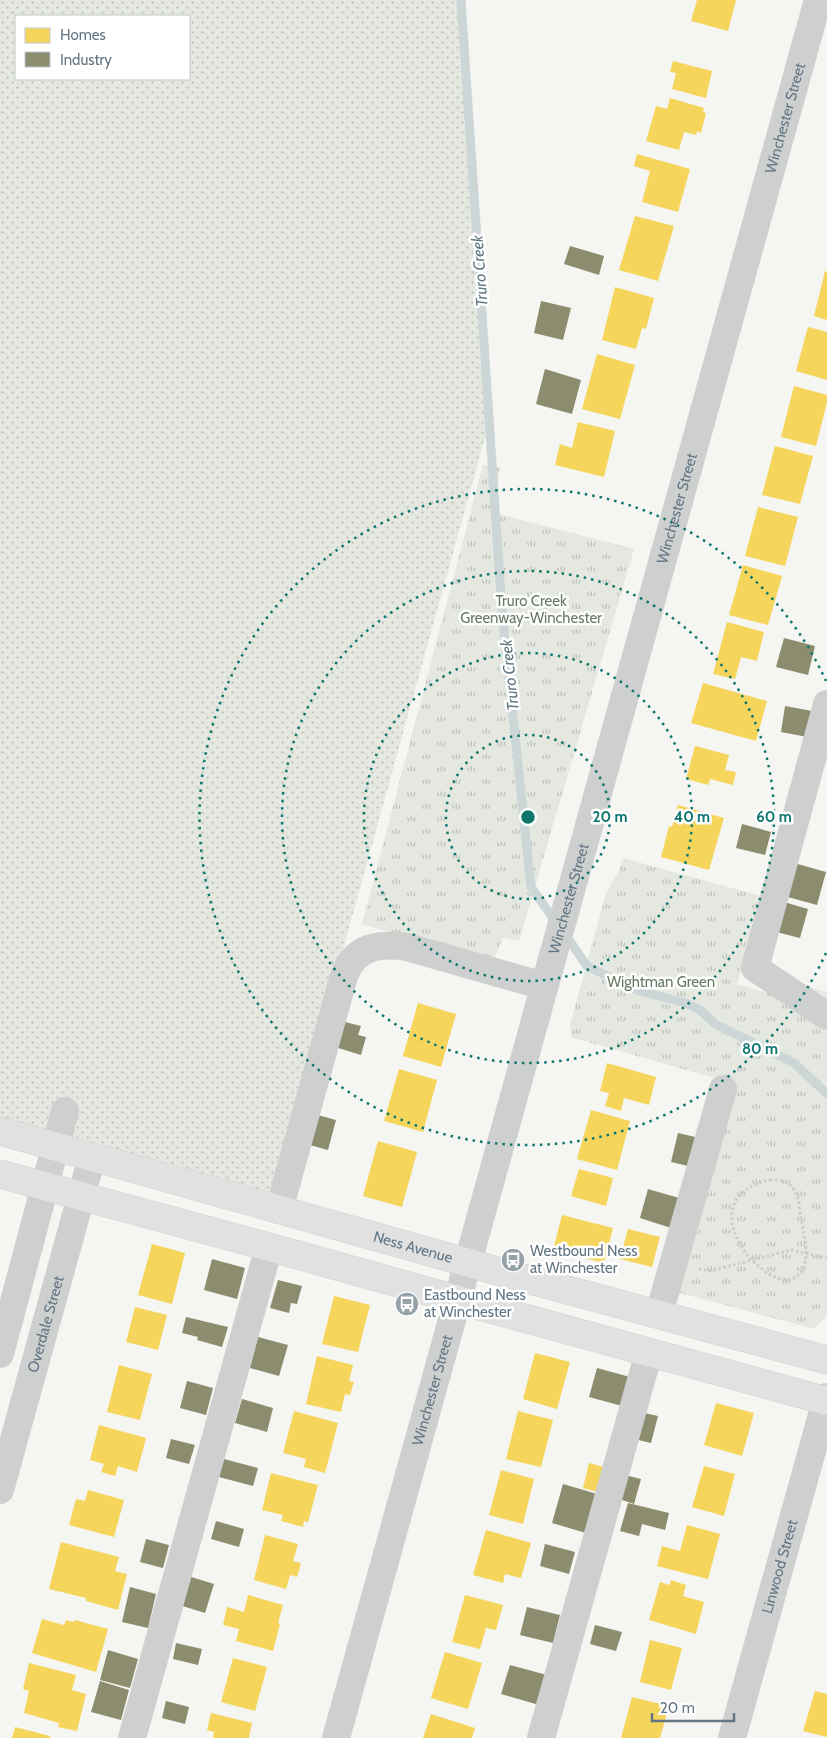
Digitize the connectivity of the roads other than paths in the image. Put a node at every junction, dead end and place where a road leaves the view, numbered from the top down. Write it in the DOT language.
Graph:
graph roads {
  1 [pos="818,0"];
  2 [pos="827,704"];
  3 [pos="547,976"];
  4 [pos="827,1016"];
  5 [pos="723,1089"];
  6 [pos="65,1111"];
  7 [pos="0,1131"];
  8 [pos="57,1147"];
  9 [pos="92,1157"];
  10 [pos="0,1174"];
  11 [pos="46,1186"];
  12 [pos="81,1196"];
  13 [pos="279,1210"];
  14 [pos="269,1246"];
  15 [pos="467,1262"];
  16 [pos="457,1300"];
  17 [pos="659,1314"];
  18 [pos="649,1352"];
  19 [pos="0,1354"];
  20 [pos="827,1360"];
  21 [pos="827,1399"];
  22 [pos="0,1490"];
  23 [pos="132,1738"];
  24 [pos="336,1738"];
  25 [pos="541,1738"];
  26 [pos="732,1738"];
  1 -- 3 [label="street, Winchester Street"];
  2 -- 4 [label="street"];
  3 -- 13 [label="street"];
  3 -- 15 [label="street, Winchester Street"];
  5 -- 17 [label="street"];
  6 -- 8 [label="street"];
  7 -- 8 [label="main road, Ness Avenue"];
  8 -- 9 [label="main road, Ness Avenue"];
  8 -- 11 [label="street"];
  9 -- 12 [label="street, Overdale Street"];
  9 -- 13 [label="main road, Ness Avenue"];
  10 -- 11 [label="main road"];
  11 -- 12 [label="main road"];
  11 -- 19 [label="street"];
  12 -- 14 [label="main road"];
  12 -- 22 [label="street, Overdale Street"];
  13 -- 15 [label="main road, Ness Avenue"];
  14 -- 16 [label="main road"];
  14 -- 23 [label="street"];
  15 -- 16 [label="street, Winchester Street"];
  15 -- 17 [label="main road, Ness Avenue"];
  16 -- 18 [label="main road"];
  16 -- 24 [label="street, Winchester Street"];
  17 -- 20 [label="main road, Ness Avenue"];
  18 -- 21 [label="main road"];
  18 -- 25 [label="street"];
  21 -- 26 [label="street, Linwood Street"];
}
